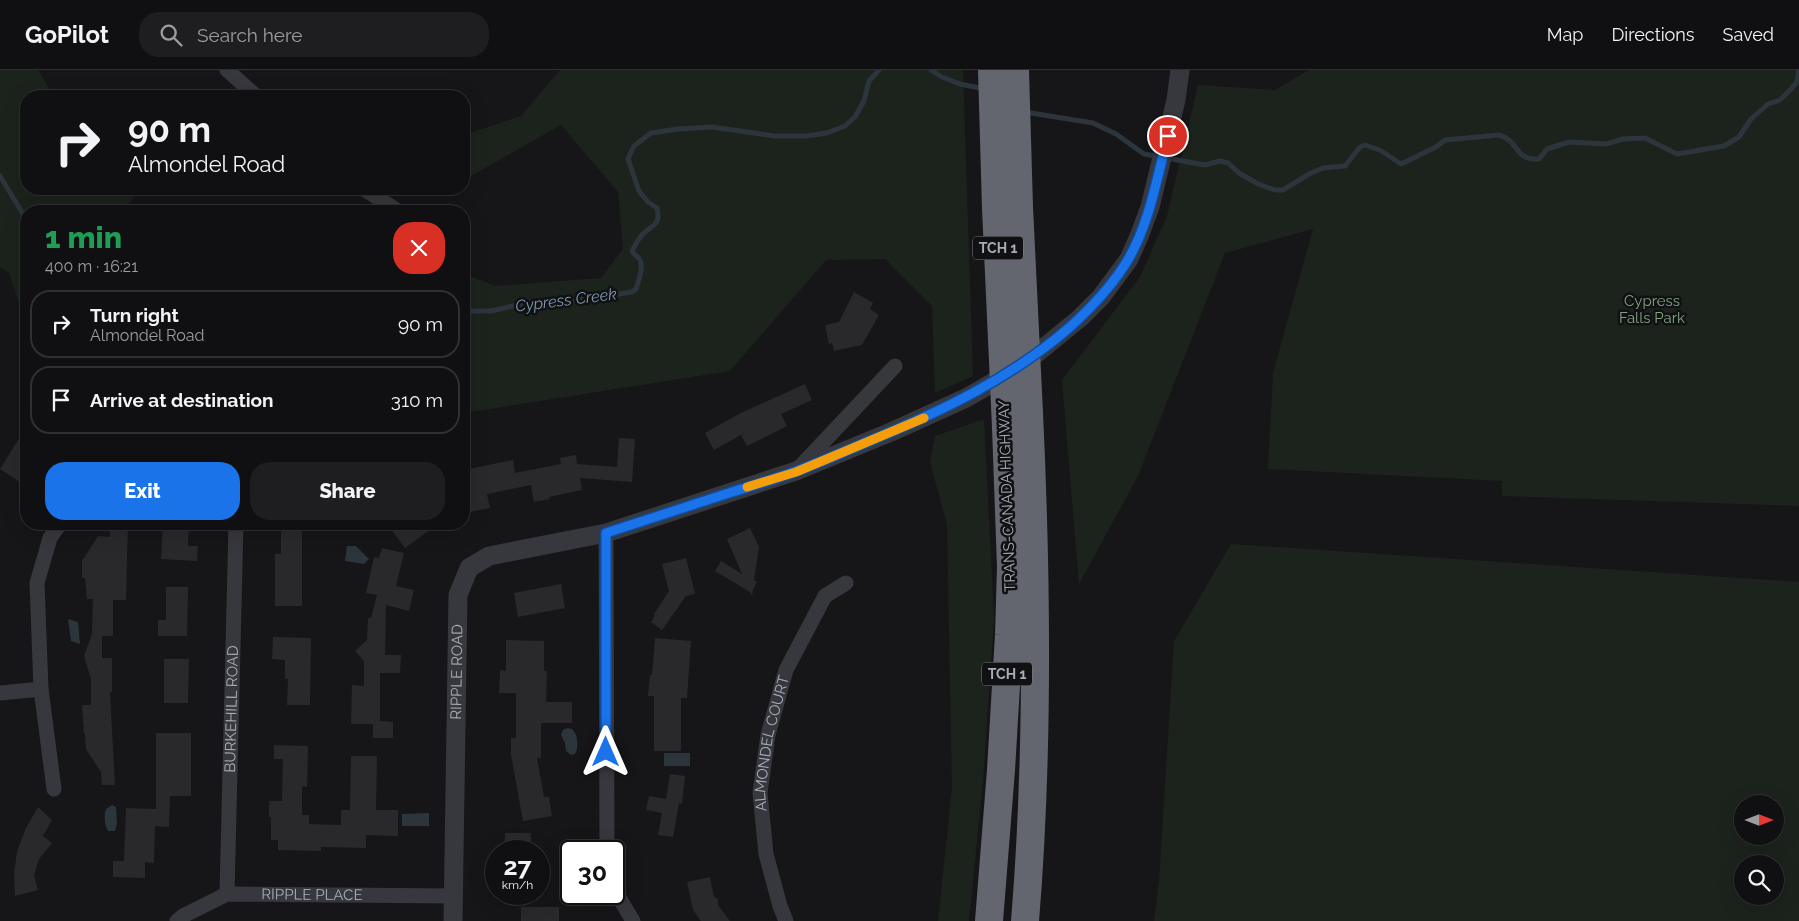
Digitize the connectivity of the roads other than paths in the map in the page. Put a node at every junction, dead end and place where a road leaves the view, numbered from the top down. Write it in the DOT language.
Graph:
graph roads {
  1 [pos="227,70"];
  2 [pos="992,70"];
  3 [pos="1015,70"];
  4 [pos="1180,70"];
  5 [pos="249,90"];
  6 [pos="373,195"];
  7 [pos="389,205"];
  8 [pos="895,366"];
  9 [pos="796,472"];
  10 [pos="56,530"];
  11 [pos="236,530"];
  12 [pos="606,533"];
  13 [pos="846,583"];
  14 [pos="40,689"];
  15 [pos="0,693"];
  16 [pos="54,789"];
  17 [pos="607,840"];
  18 [pos="227,894"];
  19 [pos="454,896"];
  20 [pos="624,905"];
  21 [pos="177,921"];
  22 [pos="453,921"];
  23 [pos="633,921"];
  24 [pos="786,921"];
  25 [pos="989,921"];
  26 [pos="1025,921"];
  1 -- 5 [label="street"];
  2 -- 25 [label="highway, TRANS-CANADA HIGHWAY / TCH 1, bridge"];
  3 -- 26 [label="highway, TRANS-CANADA HIGHWAY / TCH 1, bridge"];
  4 -- 9 [label="street, RIPPLE ROAD"];
  6 -- 7 [label="street"];
  8 -- 9 [label="street"];
  9 -- 12 [label="street, RIPPLE ROAD"];
  10 -- 14 [label="street"];
  11 -- 18 [label="street, BURKEHILL ROAD"];
  12 -- 17 [label="street"];
  12 -- 19 [label="street, RIPPLE ROAD"];
  13 -- 24 [label="street, ALMONDEL COURT"];
  14 -- 15 [label="street"];
  14 -- 16 [label="street"];
  18 -- 19 [label="street, RIPPLE PLACE"];
  18 -- 21 [label="street, RIPPLE PLACE"];
  19 -- 22 [label="street, RIPPLE ROAD"];
  20 -- 23 [label="street"];
}
